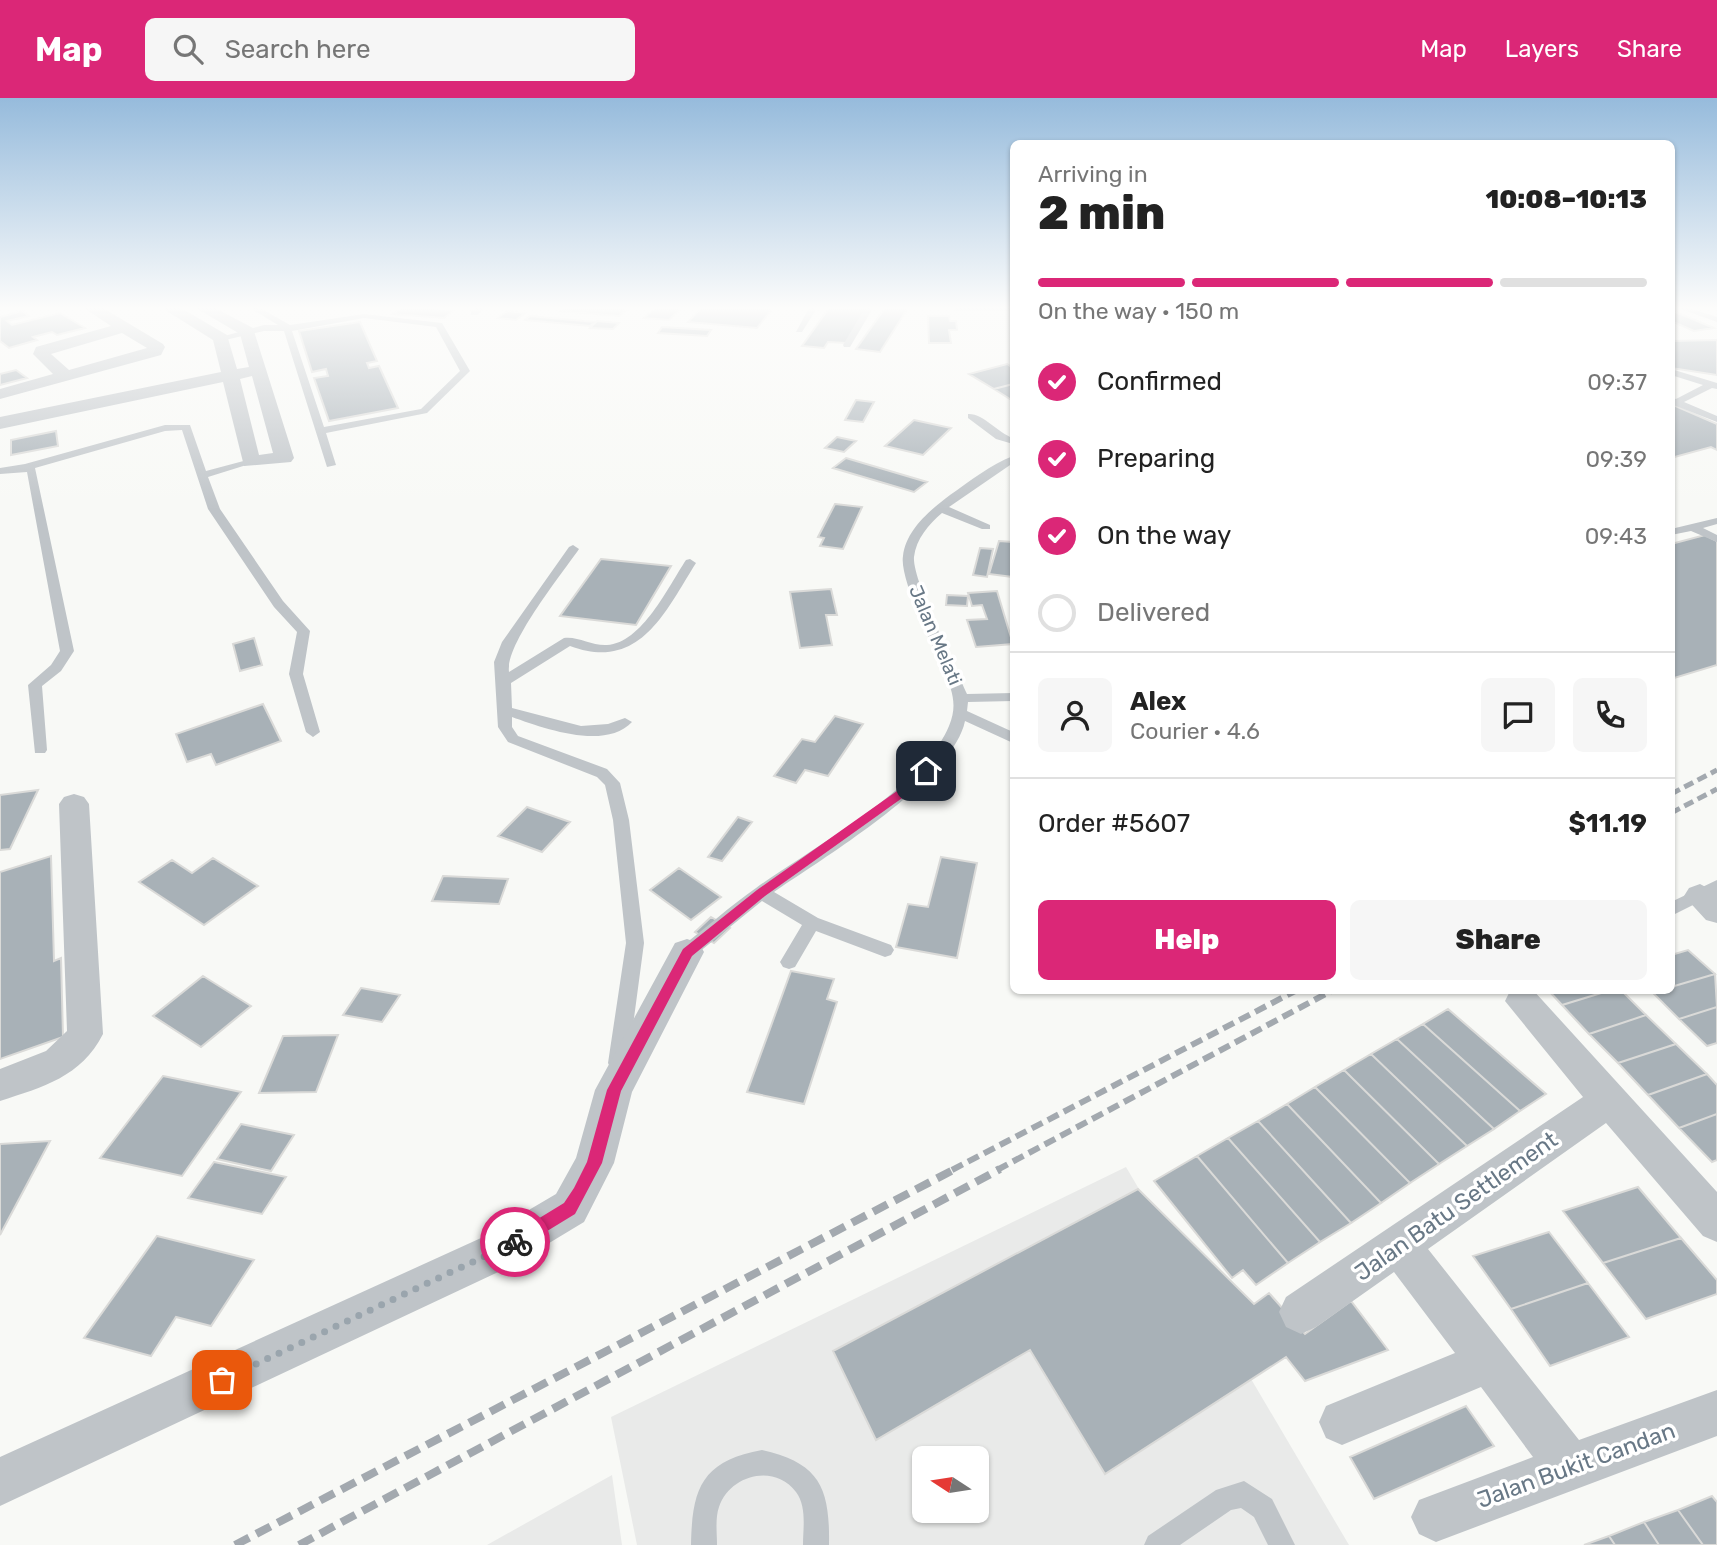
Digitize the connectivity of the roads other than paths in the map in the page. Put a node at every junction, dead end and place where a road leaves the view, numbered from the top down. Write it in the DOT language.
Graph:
graph roads {
  1 [pos="230,375"];
  2 [pos="63,376"];
  3 [pos="227,376"];
  4 [pos="261,376"];
  5 [pos="303,376"];
  6 [pos="462,376"];
  7 [pos="1682,376"];
  8 [pos="1714,386"];
  9 [pos="0,394"];
  10 [pos="1675,401"];
  11 [pos="1675,401"];
  12 [pos="971,416"];
  13 [pos="1717,419"];
  14 [pos="0,423"];
  15 [pos="321,431"];
  16 [pos="1010,441"];
  17 [pos="1010,461"];
  18 [pos="251,462"];
  19 [pos="331,466"];
  20 [pos="26,467"];
  21 [pos="0,471"];
  22 [pos="202,475"];
  23 [pos="941,508"];
  24 [pos="1717,521"];
  25 [pos="986,527"];
  26 [pos="1693,527"];
  27 [pos="1675,531"];
  28 [pos="1717,539"];
  29 [pos="573,549"];
  30 [pos="690,563"];
  31 [pos="504,681"];
  32 [pos="962,698"];
  33 [pos="1010,698"];
  34 [pos="503,710"];
  35 [pos="963,714"];
  36 [pos="625,722"];
  37 [pos="313,732"];
  38 [pos="1010,737"];
  39 [pos="40,750"];
  40 [pos="74,804"];
  41 [pos="761,893"];
  42 [pos="1711,898"];
  43 [pos="1675,909"];
  44 [pos="812,923"];
  45 [pos="885,950"];
  46 [pos="687,952"];
  47 [pos="789,962"];
  48 [pos="1520,996"];
  49 [pos="0,1085"];
  50 [pos="614,1090"];
  51 [pos="1610,1099"];
  52 [pos="1717,1222"];
  53 [pos="1400,1246"];
  54 [pos="1301,1312"];
  55 [pos="1489,1361"];
  56 [pos="1717,1413"];
  57 [pos="1342,1422"];
  58 [pos="1570,1468"];
  59 [pos="0,1482"];
  60 [pos="1436,1517"];
  61 [pos="704,1545"];
  62 [pos="816,1545"];
  63 [pos="1157,1545"];
  64 [pos="1282,1545"];
  1 -- 18 [label="street"];
  2 -- 9 [label="street"];
  3 -- 14 [label="street"];
  4 -- 18 [label="street"];
  5 -- 15 [label="lane"];
  6 -- 15 [label="lane"];
  7 -- 8 [label="lane"];
  8 -- 10 [label="lane"];
  11 -- 13 [label="lane"];
  12 -- 16 [label="lane"];
  15 -- 19 [label="lane"];
  17 -- 23 [label="lane, Jalan Melati"];
  18 -- 22 [label="lane"];
  20 -- 21 [label="lane"];
  20 -- 22 [label="lane"];
  20 -- 39 [label="lane"];
  22 -- 37 [label="lane"];
  23 -- 25 [label="lane"];
  23 -- 32 [label="lane, Jalan Melati"];
  24 -- 26 [label="lane"];
  26 -- 27 [label="lane"];
  26 -- 28 [label="lane"];
  29 -- 31 [label="lane"];
  30 -- 31 [label="lane"];
  31 -- 34 [label="lane"];
  32 -- 33 [label="lane"];
  32 -- 35 [label="lane, Jalan Melati"];
  34 -- 36 [label="lane"];
  34 -- 50 [label="lane"];
  35 -- 38 [label="lane"];
  35 -- 41 [label="lane"];
  40 -- 49 [label="street"];
  41 -- 44 [label="lane"];
  41 -- 46 [label="lane"];
  42 -- 43 [label="lane"];
  44 -- 45 [label="lane"];
  44 -- 47 [label="lane"];
  46 -- 50 [label="street"];
  48 -- 51 [label="street"];
  50 -- 59 [label="street"];
  51 -- 52 [label="street"];
  51 -- 53 [label="street, Jalan Batu Settlement"];
  53 -- 54 [label="street, Jalan Batu Settlement"];
  53 -- 55 [label="street"];
  55 -- 57 [label="street"];
  55 -- 58 [label="street"];
  56 -- 58 [label="street, Jalan Bukit Candan"];
  58 -- 60 [label="street, Jalan Bukit Candan"];
  61 -- 62 [label="lane"];
  63 -- 64 [label="lane"];
}
